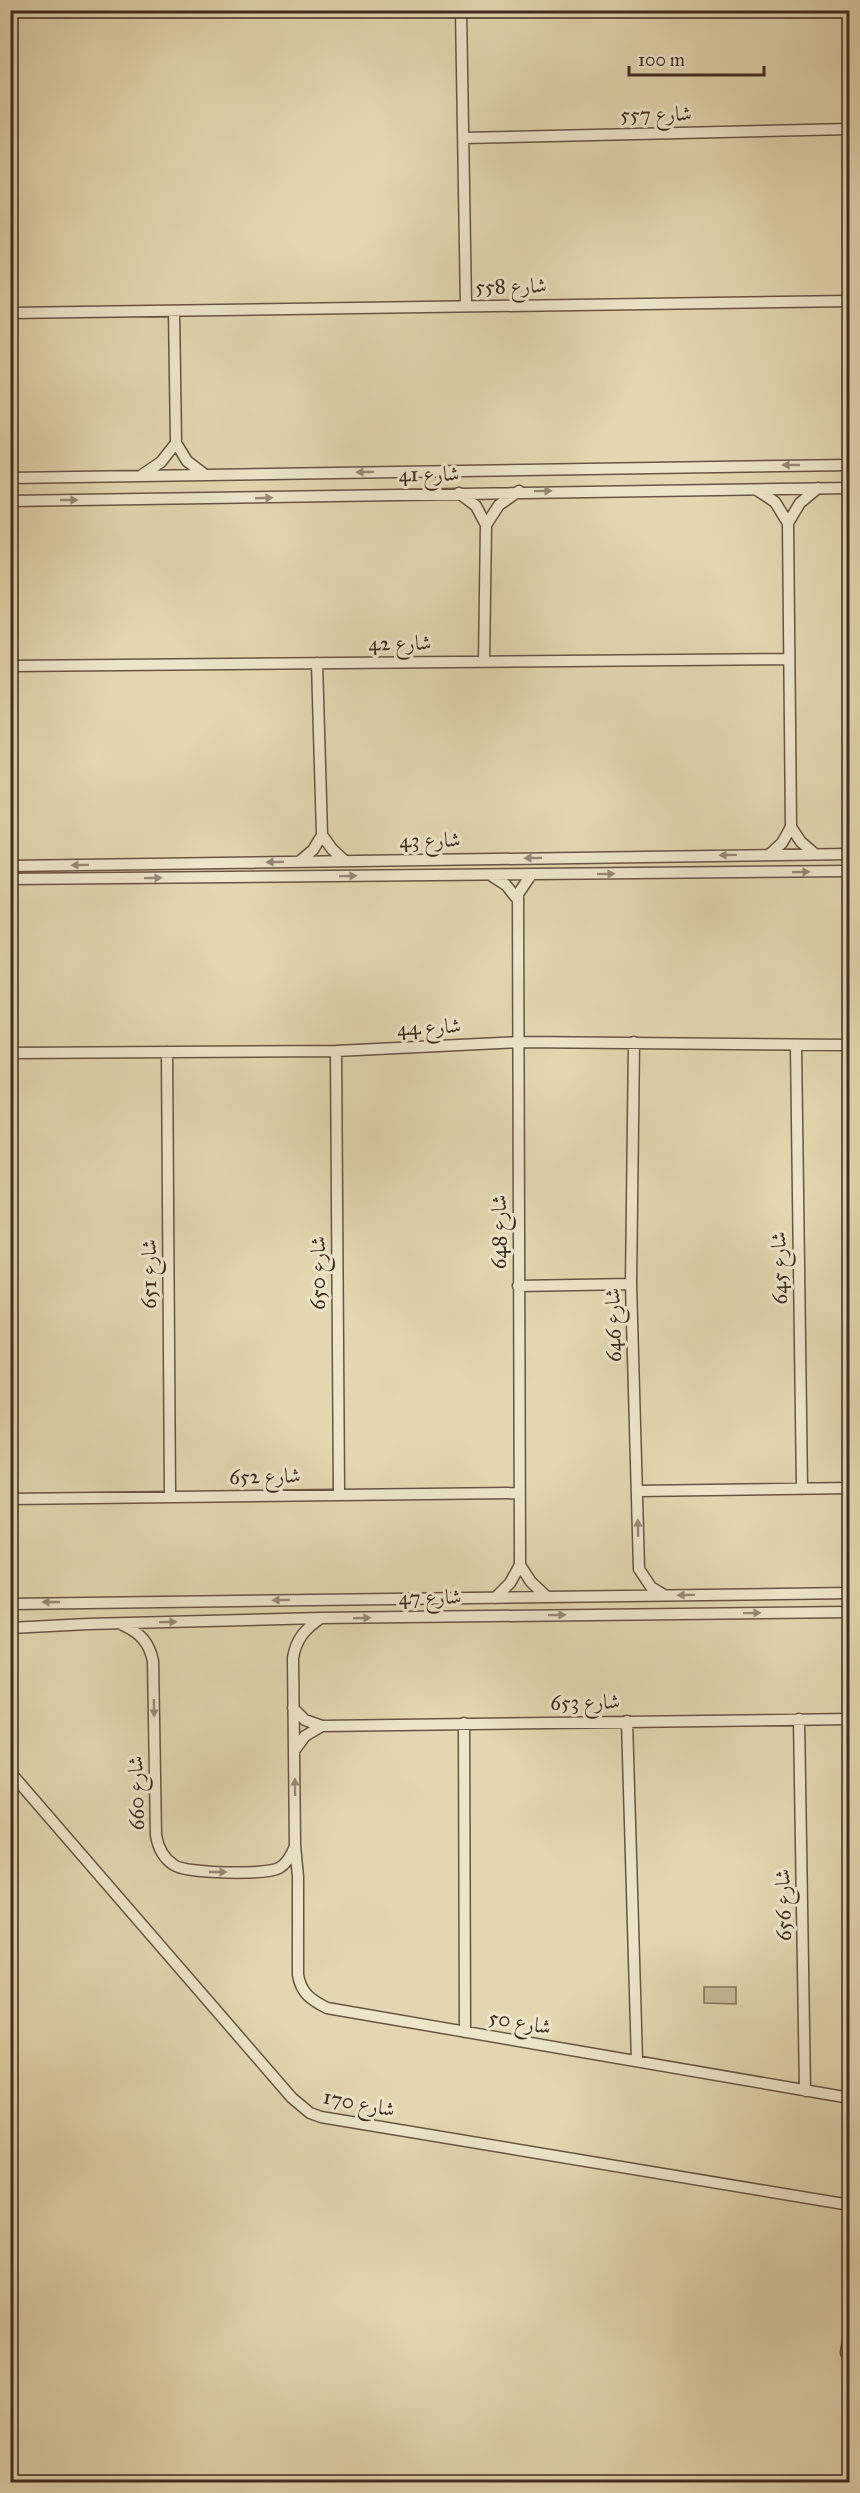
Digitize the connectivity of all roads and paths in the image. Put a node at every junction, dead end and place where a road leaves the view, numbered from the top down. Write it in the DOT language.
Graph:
graph roads {
  1 [pos="20,10"];
  2 [pos="461,10"];
  3 [pos="10,11"];
  4 [pos="849,129"];
  5 [pos="463,138"];
  6 [pos="849,301"];
  7 [pos="466,306"];
  8 [pos="174,311"];
  9 [pos="10,314"];
  10 [pos="176,442"];
  11 [pos="849,465"];
  12 [pos="204,474"];
  13 [pos="142,475"];
  14 [pos="10,478"];
  15 [pos="818,488"];
  16 [pos="849,488"];
  17 [pos="755,489"];
  18 [pos="519,491"];
  19 [pos="458,492"];
  20 [pos="10,501"];
  21 [pos="788,523"];
  22 [pos="486,525"];
  23 [pos="789,658"];
  24 [pos="484,662"];
  25 [pos="317,663"];
  26 [pos="10,666"];
  27 [pos="791,828"];
  28 [pos="322,835"];
  29 [pos="815,854"];
  30 [pos="849,854"];
  31 [pos="769,855"];
  32 [pos="300,861"];
  33 [pos="345,861"];
  34 [pos="10,866"];
  35 [pos="849,871"];
  36 [pos="490,875"];
  37 [pos="531,875"];
  38 [pos="10,879"];
  39 [pos="518,900"];
  40 [pos="520,1042"];
  41 [pos="634,1042"];
  42 [pos="849,1045"];
  43 [pos="796,1046"];
  44 [pos="336,1051"];
  45 [pos="167,1052"];
  46 [pos="10,1053"];
  47 [pos="631,1284"];
  48 [pos="518,1286"];
  49 [pos="849,1488"];
  50 [pos="802,1489"];
  51 [pos="637,1491"];
  52 [pos="519,1492"];
  53 [pos="339,1495"];
  54 [pos="170,1497"];
  55 [pos="10,1499"];
  56 [pos="520,1565"];
  57 [pos="849,1593"];
  58 [pos="546,1596"];
  59 [pos="664,1596"];
  60 [pos="495,1598"];
  61 [pos="10,1604"];
  62 [pos="849,1612"];
  63 [pos="321,1618"];
  64 [pos="120,1623"];
  65 [pos="10,1628"];
  66 [pos="293,1708"];
  67 [pos="799,1719"];
  68 [pos="849,1719"];
  69 [pos="627,1721"];
  70 [pos="465,1723"];
  71 [pos="322,1726"];
  72 [pos="294,1751"];
  73 [pos="10,1772"];
  74 [pos="296,1846"];
  75 [pos="279,1868"];
  76 [pos="298,1877"];
  77 [pos="465,2032"];
  78 [pos="637,2061"];
  79 [pos="805,2091"];
  80 [pos="849,2098"];
  81 [pos="849,2205"];
  82 [pos="849,2328"];
  83 [pos="849,2358"];
  1 -- 3 [label="street"];
  2 -- 5 [label="street"];
  4 -- 5 [label="street, شارع 557"];
  5 -- 7 [label="street"];
  6 -- 7 [label="street, شارع 558"];
  7 -- 8 [label="street, شارع 558"];
  8 -- 9 [label="street, شارع 558"];
  8 -- 10 [label="street"];
  10 -- 12 [label="street"];
  10 -- 13 [label="street"];
  11 -- 12 [label="street, شارع 41, one-way"];
  12 -- 13 [label="street, شارع 41"];
  13 -- 14 [label="street, شارع 41"];
  15 -- 16 [label="street, شارع 41"];
  15 -- 17 [label="street, شارع 41"];
  15 -- 21 [label="street"];
  18 -- 17 [label="street, شارع 41, one-way"];
  17 -- 21 [label="street"];
  18 -- 19 [label="street, شارع 41"];
  18 -- 22 [label="street"];
  20 -- 19 [label="street, شارع 41, one-way"];
  19 -- 22 [label="street"];
  21 -- 23 [label="street"];
  22 -- 24 [label="street"];
  23 -- 24 [label="street, شارع 42"];
  23 -- 27 [label="street"];
  24 -- 25 [label="street, شارع 42"];
  25 -- 26 [label="street, شارع 42"];
  25 -- 28 [label="street"];
  27 -- 29 [label="street"];
  27 -- 31 [label="street"];
  28 -- 32 [label="street"];
  28 -- 33 [label="street"];
  29 -- 30 [label="street, شارع 43"];
  29 -- 31 [label="street, شارع 43"];
  31 -- 33 [label="street, شارع 43, one-way"];
  32 -- 33 [label="street, شارع 43"];
  32 -- 34 [label="street, شارع 43, one-way"];
  37 -- 35 [label="street, شارع 43, one-way"];
  36 -- 37 [label="street, شارع 43"];
  38 -- 36 [label="street, شارع 43, one-way"];
  36 -- 39 [label="street"];
  37 -- 39 [label="street, شارع 648"];
  39 -- 40 [label="street, شارع 648"];
  40 -- 41 [label="street, شارع 44"];
  40 -- 44 [label="street, شارع 44"];
  40 -- 48 [label="street, شارع 648"];
  41 -- 43 [label="street, شارع 44"];
  41 -- 47 [label="street, شارع 646"];
  42 -- 43 [label="street, شارع 44"];
  43 -- 50 [label="street, شارع 645"];
  44 -- 45 [label="street, شارع 44"];
  44 -- 53 [label="street, شارع 650"];
  45 -- 46 [label="street, شارع 44"];
  45 -- 54 [label="street, شارع 651"];
  47 -- 48 [label="street"];
  47 -- 51 [label="street, شارع 646"];
  48 -- 52 [label="street, شارع 648"];
  49 -- 50 [label="street"];
  50 -- 51 [label="street"];
  59 -- 51 [label="street, شارع 646, one-way"];
  52 -- 53 [label="street, شارع 652"];
  52 -- 56 [label="street, شارع 648"];
  53 -- 54 [label="street, شارع 652"];
  54 -- 55 [label="street, شارع 652"];
  56 -- 58 [label="street"];
  56 -- 60 [label="street"];
  57 -- 59 [label="street, شارع 47, one-way"];
  58 -- 59 [label="street, شارع 47"];
  58 -- 60 [label="street, شارع 47"];
  60 -- 61 [label="street, شارع 47, one-way"];
  63 -- 62 [label="street, شارع 47, one-way"];
  64 -- 63 [label="street, شارع 47, one-way"];
  63 -- 66 [label="street, شارع 50"];
  64 -- 65 [label="street, شارع 47"];
  64 -- 75 [label="street, شارع 660, one-way"];
  66 -- 71 [label="street"];
  66 -- 72 [label="street, شارع 50"];
  67 -- 68 [label="street, شارع 653"];
  67 -- 69 [label="street, شارع 653"];
  67 -- 79 [label="street, شارع 656"];
  69 -- 70 [label="street, شارع 653"];
  69 -- 78 [label="street"];
  70 -- 71 [label="street, شارع 653"];
  70 -- 77 [label="street"];
  71 -- 72 [label="street"];
  74 -- 72 [label="street, شارع 50, one-way"];
  73 -- 81 [label="street, شارع 170"];
  74 -- 75 [label="street"];
  74 -- 76 [label="street, شارع 50"];
  75 -- 76 [label="street"];
  76 -- 77 [label="street, شارع 50"];
  77 -- 78 [label="street, شارع 50"];
  78 -- 79 [label="street, شارع 50"];
  79 -- 80 [label="street, شارع 50"];
  82 -- 83 [label="street"];
}
